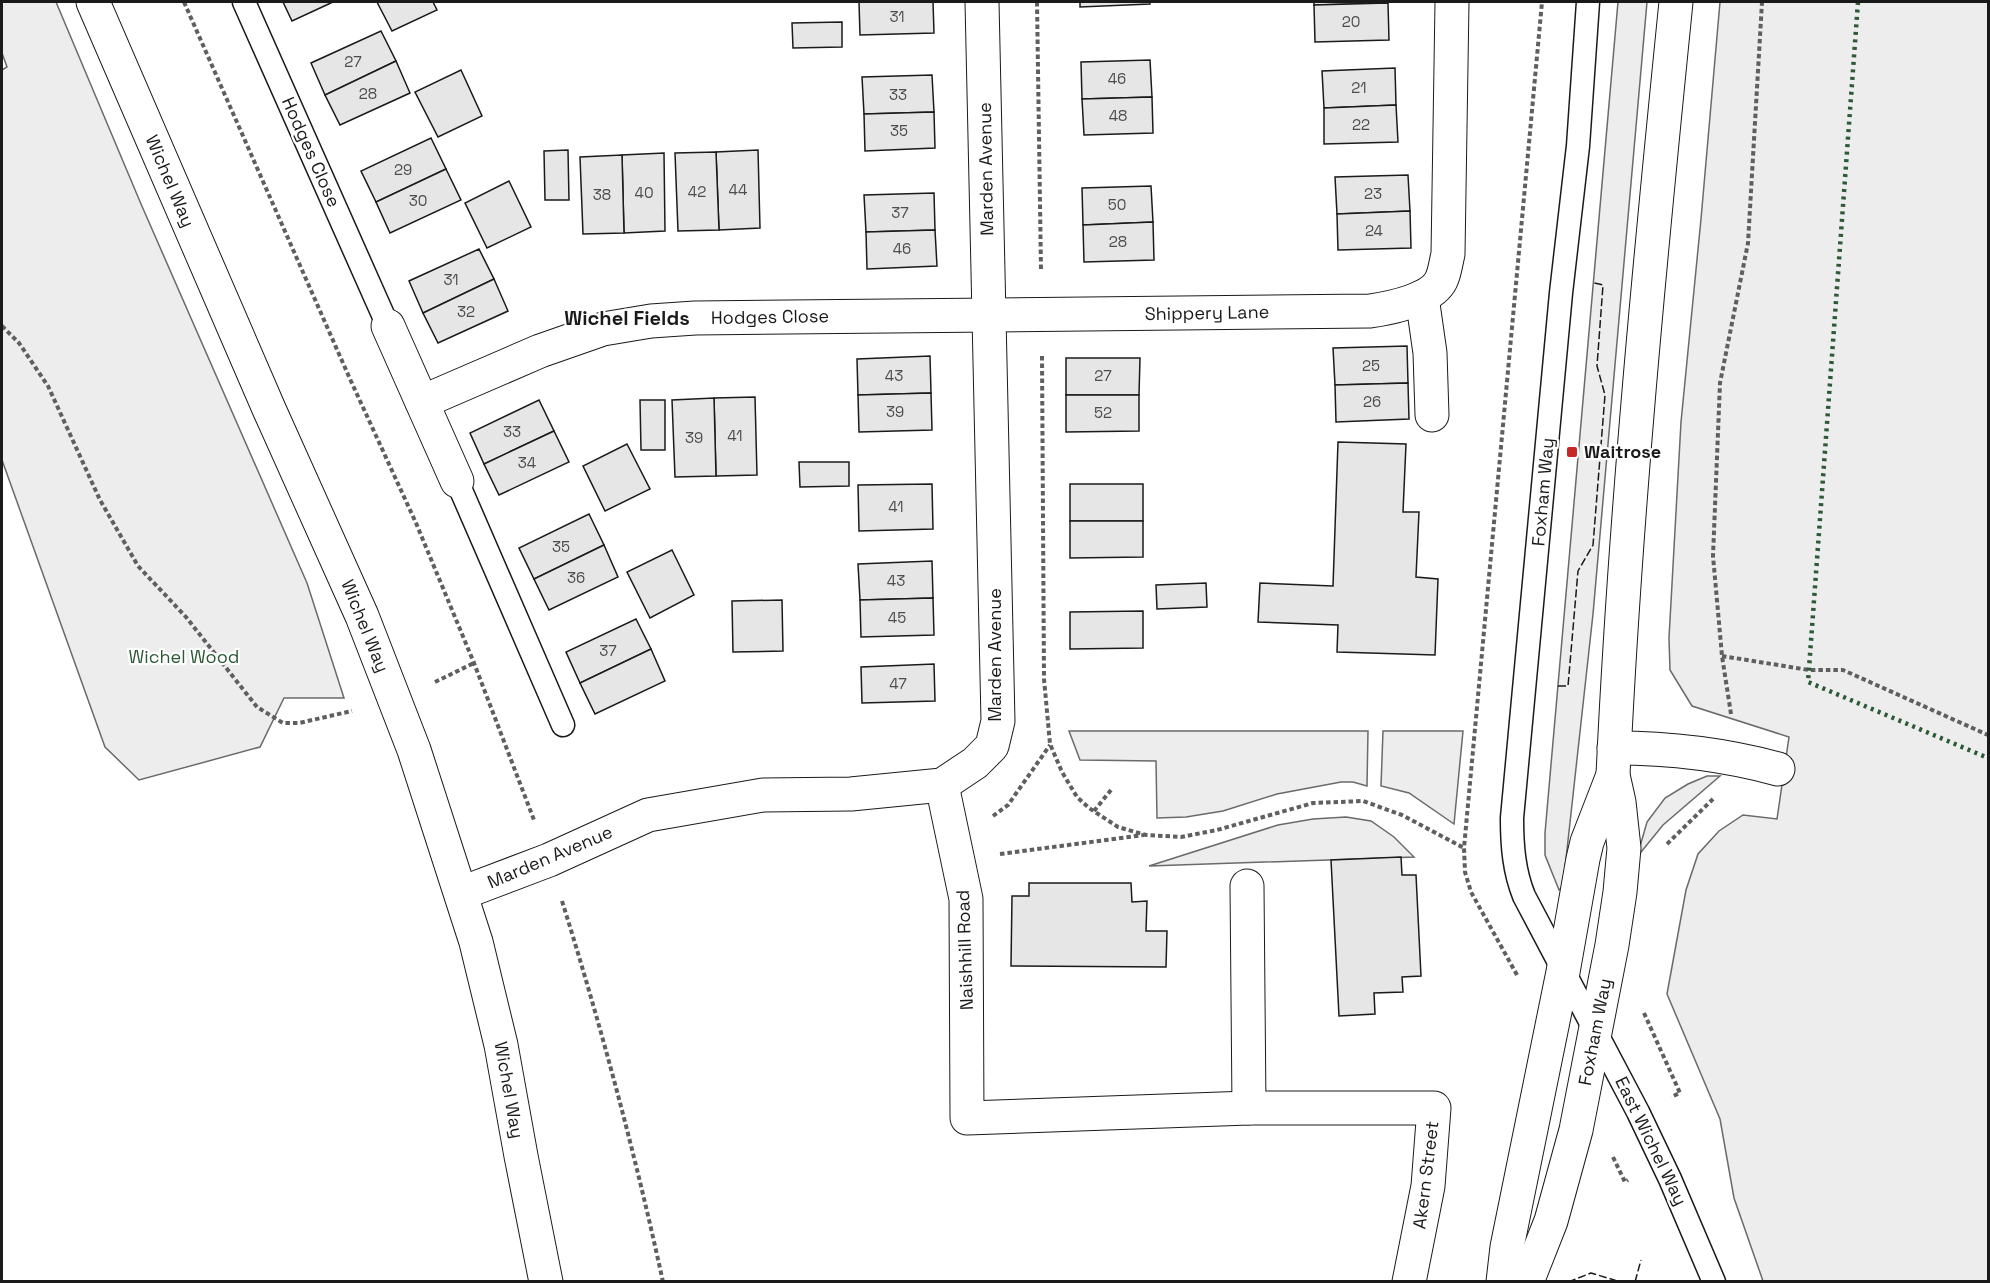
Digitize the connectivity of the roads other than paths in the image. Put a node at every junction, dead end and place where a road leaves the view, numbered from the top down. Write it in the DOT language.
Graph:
graph roads {
  1 [pos="93,2"];
  2 [pos="244,2"];
  3 [pos="982,2"];
  4 [pos="1452,2"];
  5 [pos="1588,2"];
  6 [pos="1676,2"];
  7 [pos="1422,297"];
  8 [pos="989,315"];
  9 [pos="388,326"];
  10 [pos="422,402"];
  11 [pos="1432,415"];
  12 [pos="457,481"];
  13 [pos="563,725"];
  14 [pos="1613,761"];
  15 [pos="1778,769"];
  16 [pos="942,785"];
  17 [pos="1247,886"];
  18 [pos="462,894"];
  19 [pos="1563,972"];
  20 [pos="1596,1030"];
  21 [pos="1249,1108"];
  22 [pos="967,1118"];
  23 [pos="546,1281"];
  24 [pos="1409,1281"];
  25 [pos="1503,1281"];
  26 [pos="1527,1281"];
  27 [pos="1714,1281"];
  1 -- 18 [label="street, Wichel Way"];
  2 -- 9 [label="lane, Hodges Close"];
  3 -- 8 [label="street, Marden Avenue"];
  4 -- 7 [label="street, Shippery Lane"];
  5 -- 19 [label="lane, Foxham Way"];
  6 -- 14 [label="street, Foxham Way"];
  7 -- 8 [label="street, Shippery Lane"];
  7 -- 11 [label="street"];
  8 -- 10 [label="street, Hodges Close"];
  8 -- 16 [label="street, Marden Avenue"];
  9 -- 10 [label="street, Hodges Close"];
  10 -- 12 [label="street, Hodges Close"];
  12 -- 13 [label="lane, Hodges Close"];
  14 -- 15 [label="street"];
  14 -- 19 [label="street, Foxham Way"];
  14 -- 20 [label="street, Foxham Way"];
  16 -- 18 [label="street, Marden Avenue"];
  16 -- 22 [label="street, Naishhill Road"];
  17 -- 21 [label="street"];
  18 -- 23 [label="street, Wichel Way"];
  19 -- 20 [label="lane, East Wichel Way"];
  19 -- 25 [label="street, Foxham Way"];
  20 -- 26 [label="street, Foxham Way"];
  20 -- 27 [label="lane, East Wichel Way"];
  21 -- 22 [label="street, Akern Street"];
  21 -- 24 [label="street, Akern Street"];
}
